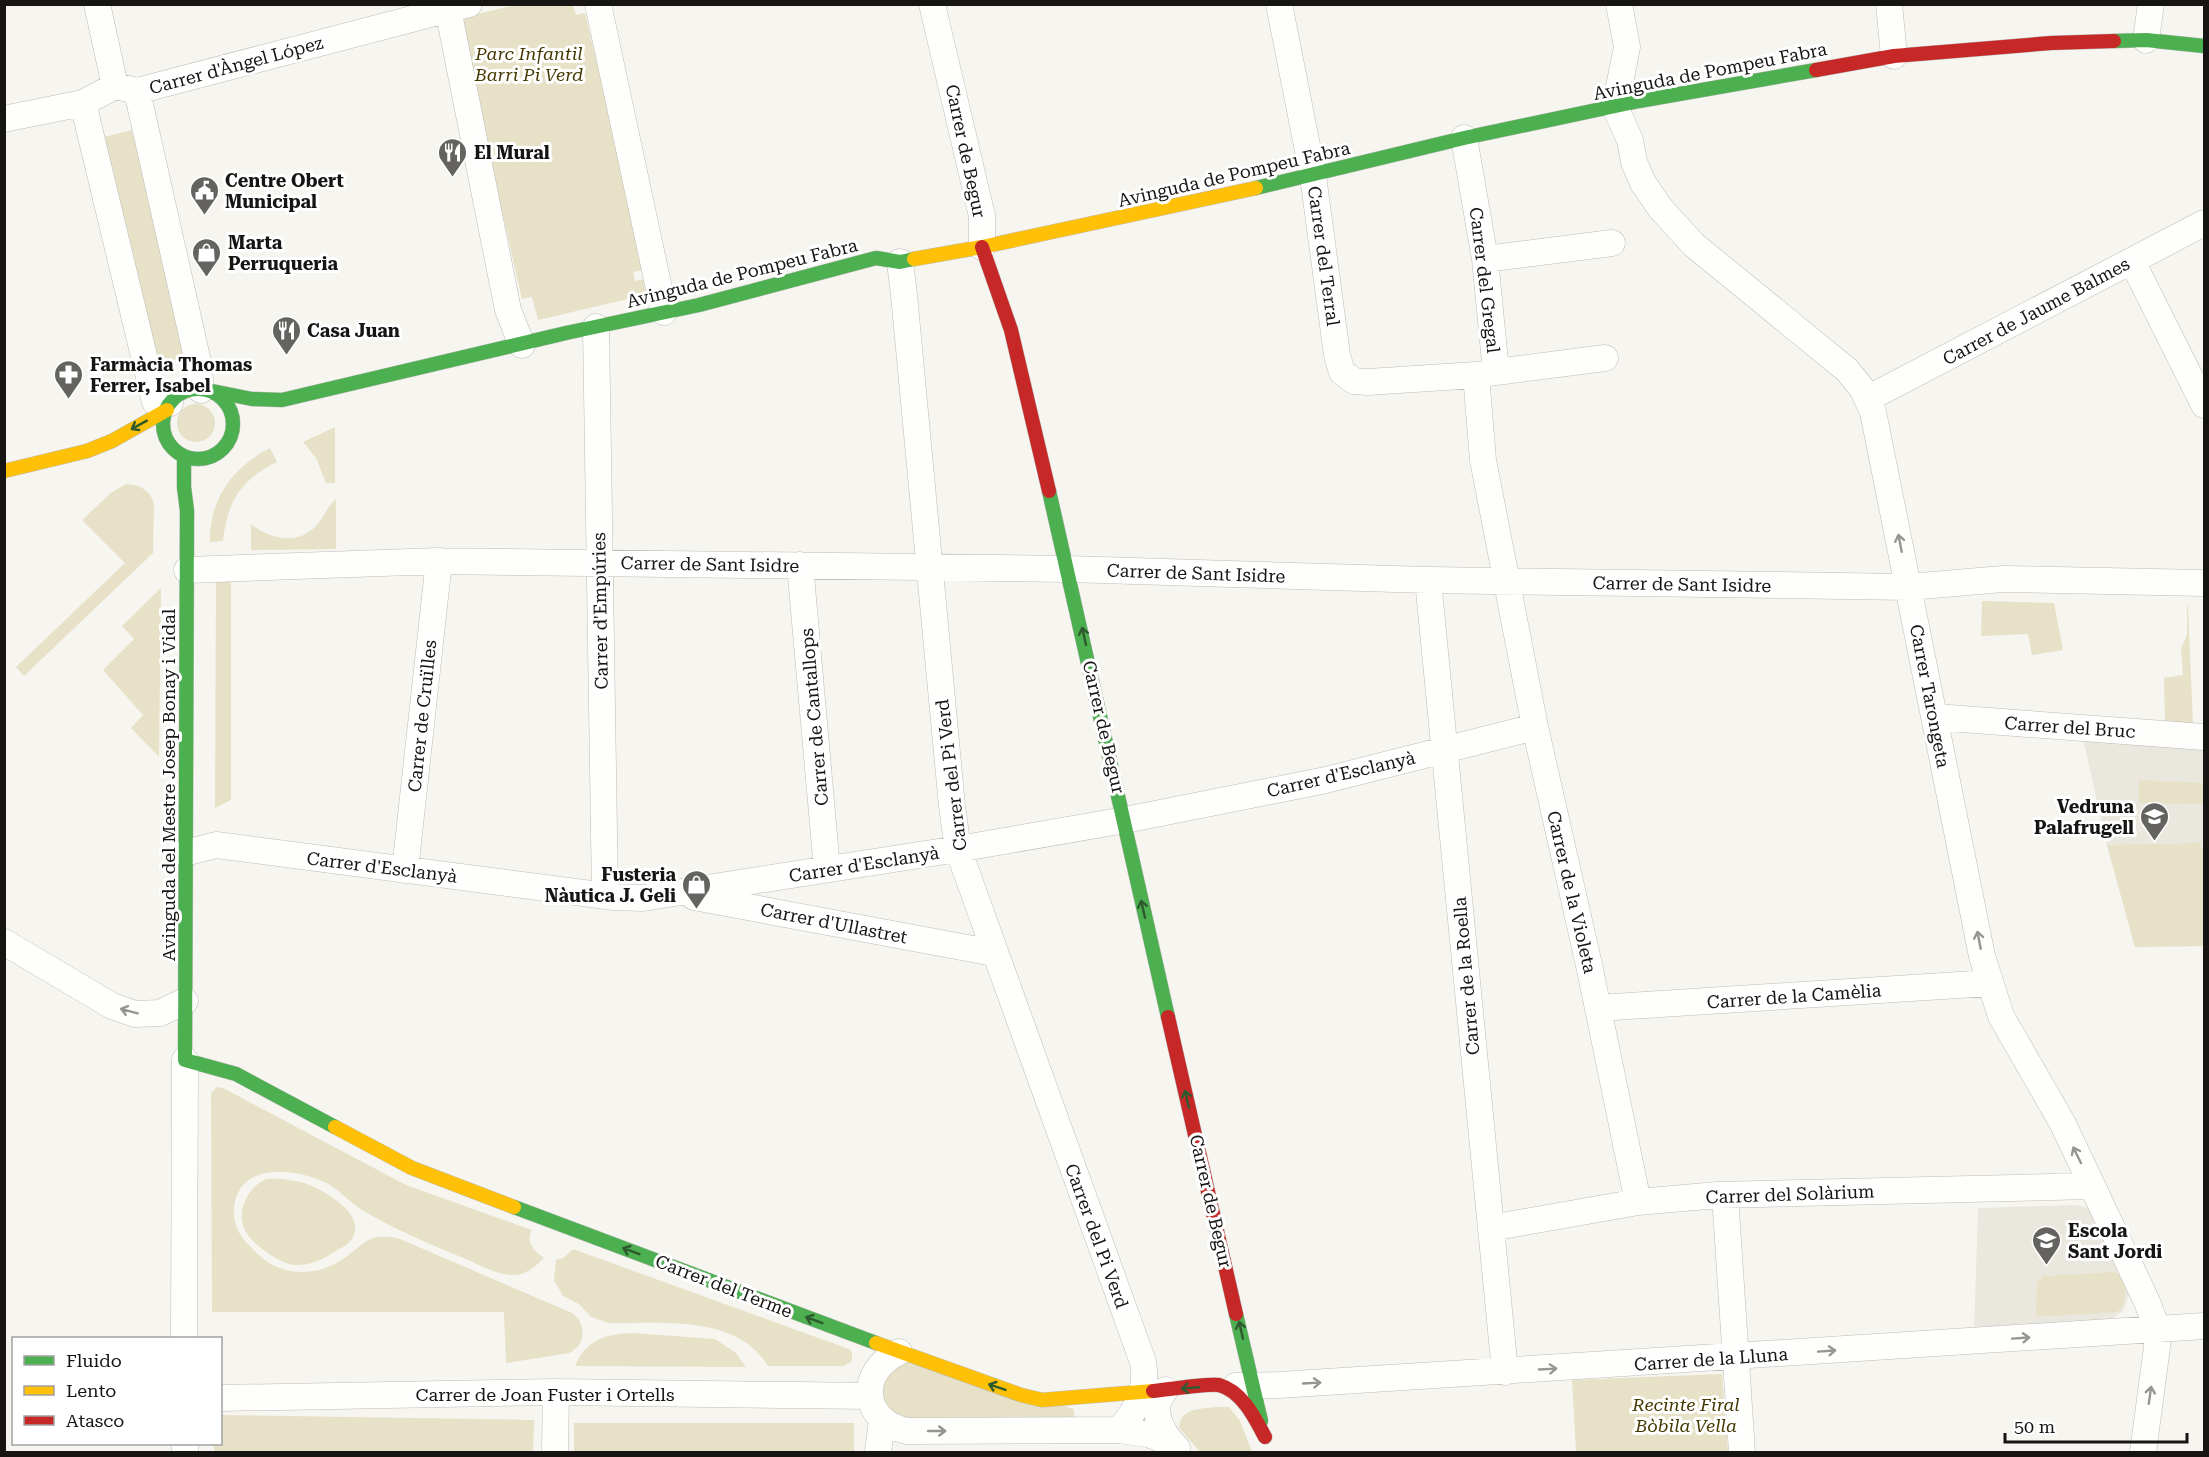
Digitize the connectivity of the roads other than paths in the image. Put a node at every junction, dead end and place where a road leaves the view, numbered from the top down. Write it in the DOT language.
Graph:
graph roads {
  1 [pos="97,4"];
  2 [pos="598,4"];
  3 [pos="932,4"];
  4 [pos="1279,4"];
  5 [pos="1619,4"];
  6 [pos="1889,4"];
  7 [pos="2151,4"];
  8 [pos="458,7"];
  9 [pos="2146,40"];
  10 [pos="2205,46"];
  11 [pos="1894,56"];
  12 [pos="126,88"];
  13 [pos="83,103"];
  14 [pos="1615,107"];
  15 [pos="4,119"];
  16 [pos="1464,138"];
  17 [pos="1313,176"];
  18 [pos="2205,224"];
  19 [pos="1612,243"];
  20 [pos="982,247"];
  21 [pos="1485,258"];
  22 [pos="2132,261"];
  23 [pos="900,262"];
  24 [pos="664,312"];
  25 [pos="596,327"];
  26 [pos="522,345"];
  27 [pos="1605,358"];
  28 [pos="1486,373"];
  29 [pos="204,390"];
  30 [pos="1867,399"];
  31 [pos="282,400"];
  32 [pos="2205,405"];
  33 [pos="169,407"];
  34 [pos="260,414"];
  35 [pos="245,424"];
  36 [pos="232,434"];
  37 [pos="112,441"];
  38 [pos="131,444"];
  39 [pos="158,449"];
  40 [pos="220,452"];
  41 [pos="179,453"];
  42 [pos="208,469"];
  43 [pos="4,471"];
  44 [pos="195,487"];
  45 [pos="187,511"];
  46 [pos="439,561"];
  47 [pos="600,563"];
  48 [pos="800,565"];
  49 [pos="930,566"];
  50 [pos="1068,569"];
  51 [pos="187,570"];
  52 [pos="1507,581"];
  53 [pos="2205,583"];
  54 [pos="1434,586"];
  55 [pos="1908,587"];
  56 [pos="1935,717"];
  57 [pos="1535,726"];
  58 [pos="2205,737"];
  59 [pos="1444,750"];
  60 [pos="1125,820"];
  61 [pos="958,849"];
  62 [pos="185,853"];
  63 [pos="827,869"];
  64 [pos="405,870"];
  65 [pos="675,893"];
  66 [pos="605,896"];
  67 [pos="4,942"];
  68 [pos="994,953"];
  69 [pos="1990,983"];
  70 [pos="185,1001"];
  71 [pos="1598,1008"];
  72 [pos="184,1060"];
  73 [pos="2092,1186"];
  74 [pos="1725,1195"];
  75 [pos="1638,1202"];
  76 [pos="1491,1228"];
  77 [pos="2205,1326"];
  78 [pos="2157,1328"];
  79 [pos="184,1337"];
  80 [pos="898,1352"];
  81 [pos="1736,1358"];
  82 [pos="1505,1371"];
  83 [pos="1218,1385"];
  84 [pos="1253,1387"];
  85 [pos="1154,1391"];
  86 [pos="556,1392"];
  87 [pos="870,1396"];
  88 [pos="222,1398"];
  89 [pos="882,1420"];
  90 [pos="1119,1430"];
  91 [pos="1265,1437"];
  92 [pos="1176,1448"];
  93 [pos="1270,1451"];
  94 [pos="555,1452"];
  95 [pos="878,1452"];
  96 [pos="1742,1452"];
  97 [pos="2143,1452"];
  1 -- 12 [label="street"];
  2 -- 24 [label="street"];
  3 -- 20 [label="street, Carrer de Begur"];
  4 -- 17 [label="street, Carrer del Terral"];
  5 -- 14 [label="street"];
  6 -- 11 [label="street"];
  7 -- 9 [label="street"];
  8 -- 12 [label="street, Carrer d'Àngel López"];
  8 -- 26 [label="street"];
  9 -- 10 [label="street, Avinguda de Pompeu Fabra"];
  9 -- 11 [label="street, Avinguda de Pompeu Fabra"];
  11 -- 14 [label="street, Avinguda de Pompeu Fabra"];
  12 -- 13 [label="street, Carrer d'Àngel López"];
  12 -- 29 [label="street"];
  13 -- 15 [label="street, Carrer d'Àngel López"];
  13 -- 33 [label="street"];
  14 -- 16 [label="street, Avinguda de Pompeu Fabra"];
  14 -- 30 [label="street, Carrer Tarongeta"];
  16 -- 17 [label="street, Avinguda de Pompeu Fabra"];
  16 -- 21 [label="street, Carrer del Gregal"];
  17 -- 20 [label="street, Avinguda de Pompeu Fabra"];
  17 -- 28 [label="street, Carrer del Terral"];
  18 -- 22 [label="street, Carrer de Jaume Balmes"];
  19 -- 21 [label="street"];
  20 -- 23 [label="street, Avinguda de Pompeu Fabra"];
  20 -- 50 [label="street, Carrer de Begur"];
  21 -- 28 [label="street, Carrer del Gregal"];
  22 -- 30 [label="street, Carrer de Jaume Balmes"];
  22 -- 32 [label="street"];
  23 -- 24 [label="street, Avinguda de Pompeu Fabra"];
  23 -- 49 [label="street, Carrer del Pi Verd"];
  24 -- 25 [label="street, Avinguda de Pompeu Fabra"];
  25 -- 26 [label="street, Avinguda de Pompeu Fabra"];
  25 -- 47 [label="street, Carrer d'Empúries"];
  26 -- 31 [label="street, Avinguda de Pompeu Fabra"];
  27 -- 28 [label="street"];
  28 -- 52 [label="street, Carrer del Gregal"];
  29 -- 31 [label="street, Avinguda de Pompeu Fabra"];
  29 -- 33 [label="street"];
  29 -- 36 [label="street"];
  55 -- 30 [label="street, Carrer Tarongeta, one-way"];
  31 -- 34 [label="street, Avinguda de Pompeu Fabra"];
  33 -- 37 [label="street, one-way"];
  33 -- 41 [label="street"];
  35 -- 36 [label="street"];
  36 -- 40 [label="street"];
  37 -- 38 [label="street"];
  37 -- 43 [label="street"];
  39 -- 41 [label="street"];
  40 -- 41 [label="street"];
  40 -- 42 [label="street"];
  41 -- 45 [label="street, Avinguda del Mestre Josep Bonay i Vidal"];
  44 -- 45 [label="street, Avinguda del Mestre Josep Bonay i Vidal"];
  45 -- 51 [label="street, Avinguda del Mestre Josep Bonay i Vidal"];
  46 -- 47 [label="street, Carrer de Sant Isidre"];
  46 -- 51 [label="street, Carrer de Sant Isidre"];
  46 -- 64 [label="street, Carrer de Cruïlles"];
  47 -- 48 [label="street, Carrer de Sant Isidre"];
  47 -- 66 [label="street, Carrer d'Empúries"];
  48 -- 49 [label="street, Carrer de Sant Isidre"];
  48 -- 63 [label="street, Carrer de Cantallops"];
  49 -- 50 [label="street, Carrer de Sant Isidre"];
  49 -- 61 [label="street, Carrer del Pi Verd"];
  50 -- 54 [label="street, Carrer de Sant Isidre"];
  60 -- 50 [label="street, Carrer de Begur, one-way"];
  51 -- 62 [label="street, Avinguda del Mestre Josep Bonay i Vidal"];
  52 -- 54 [label="street, Carrer de Sant Isidre"];
  52 -- 55 [label="street, Carrer de Sant Isidre"];
  52 -- 57 [label="street, Carrer de la Violeta"];
  53 -- 55 [label="street, Carrer de Sant Isidre"];
  54 -- 54 [label="street"];
  54 -- 59 [label="street, Carrer de la Roella"];
  55 -- 56 [label="street, Carrer Tarongeta"];
  56 -- 58 [label="street, Carrer del Bruc"];
  69 -- 56 [label="street, Carrer Tarongeta, one-way"];
  57 -- 59 [label="street, Carrer d'Esclanyà"];
  57 -- 71 [label="street, Carrer de la Violeta"];
  59 -- 60 [label="street, Carrer d'Esclanyà"];
  59 -- 76 [label="street, Carrer de la Roella"];
  60 -- 61 [label="street, Carrer d'Esclanyà"];
  84 -- 60 [label="street, Carrer de Begur, one-way"];
  61 -- 63 [label="street, Carrer d'Esclanyà"];
  61 -- 68 [label="street, Carrer del Pi Verd"];
  62 -- 64 [label="street, Carrer d'Esclanyà"];
  62 -- 70 [label="street, Avinguda del Mestre Josep Bonay i Vidal"];
  63 -- 65 [label="street, Carrer d'Esclanyà"];
  64 -- 66 [label="street, Carrer d'Esclanyà"];
  65 -- 66 [label="street, Carrer d'Esclanyà"];
  65 -- 68 [label="street, Carrer d'Ullastret"];
  70 -- 67 [label="street, one-way"];
  68 -- 85 [label="street, Carrer del Pi Verd"];
  69 -- 71 [label="street, Carrer de la Camèlia"];
  73 -- 69 [label="street, Carrer Tarongeta, one-way"];
  70 -- 72 [label="street, Avinguda del Mestre Josep Bonay i Vidal"];
  71 -- 75 [label="street, Carrer de la Violeta"];
  72 -- 79 [label="street"];
  80 -- 72 [label="street, Carrer del Terme, one-way"];
  73 -- 74 [label="street, Carrer del Solàrium"];
  73 -- 78 [label="street, Carrer Tarongeta"];
  74 -- 75 [label="street, Carrer del Solàrium"];
  74 -- 81 [label="street"];
  75 -- 76 [label="street, Carrer del Solàrium"];
  76 -- 82 [label="street, Carrer de la Roella"];
  77 -- 78 [label="street, Carrer de la Lluna"];
  81 -- 78 [label="street, Carrer de la Lluna, one-way"];
  97 -- 78 [label="street, Carrer Tarongeta, one-way"];
  85 -- 80 [label="street, Carrer del Terme, one-way"];
  80 -- 87 [label="street"];
  82 -- 81 [label="street, Carrer de la Lluna, one-way"];
  81 -- 96 [label="street"];
  84 -- 82 [label="street, Carrer de la Lluna, one-way"];
  83 -- 84 [label="street, Carrer de la Lluna"];
  83 -- 85 [label="street, Carrer del Terme, one-way"];
  83 -- 91 [label="street"];
  84 -- 91 [label="street, Carrer de Begur"];
  85 -- 90 [label="street, Carrer del Pi Verd"];
  85 -- 92 [label="street"];
  86 -- 87 [label="street, Carrer de Joan Fuster i Ortells"];
  86 -- 88 [label="street, Carrer de Joan Fuster i Ortells"];
  86 -- 94 [label="street"];
  87 -- 89 [label="street"];
  89 -- 90 [label="street, one-way"];
  89 -- 95 [label="street"];
  90 -- 92 [label="street"];
  91 -- 93 [label="street, Carrer de Begur"];
}
